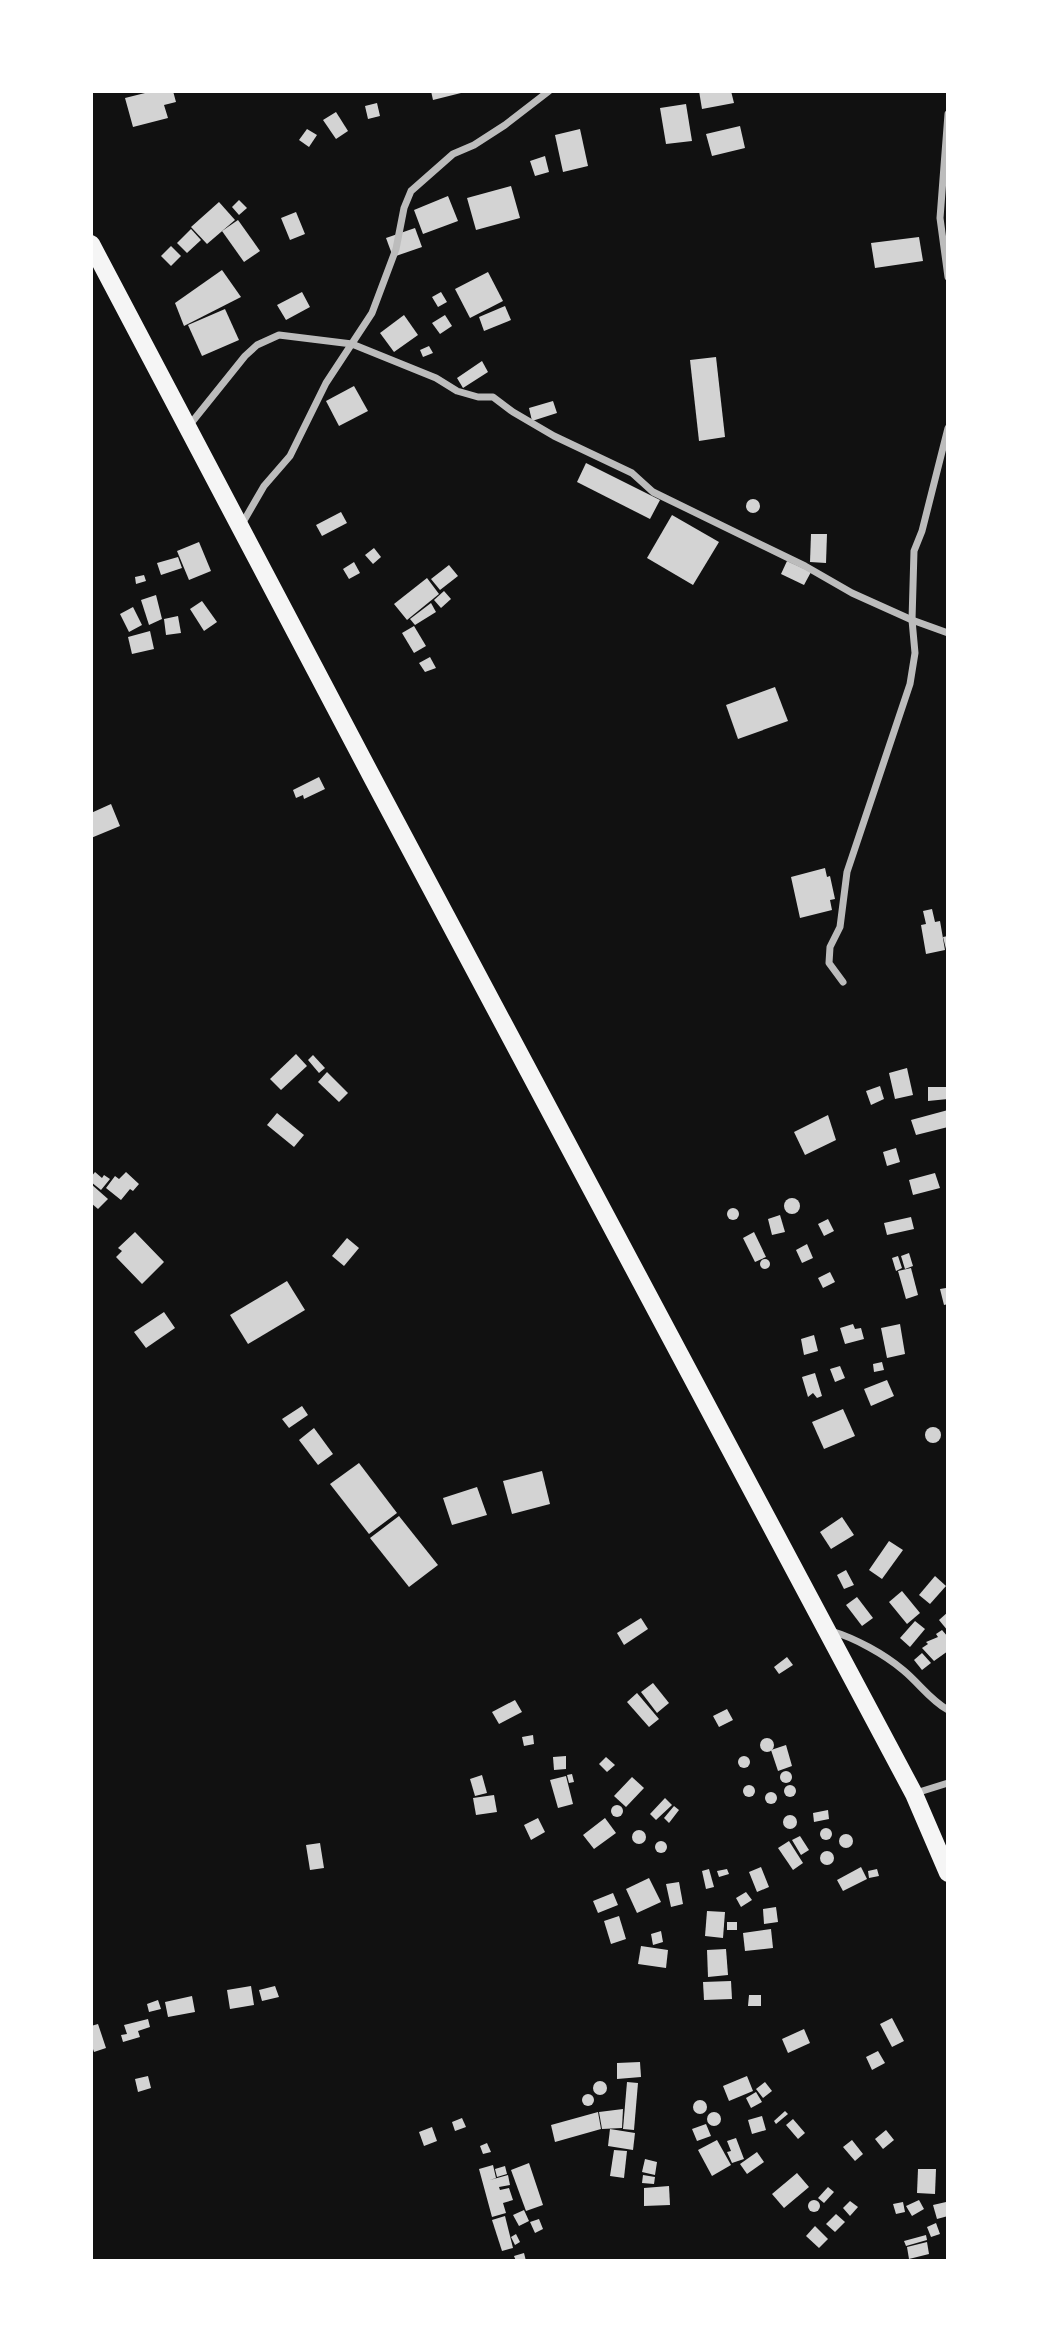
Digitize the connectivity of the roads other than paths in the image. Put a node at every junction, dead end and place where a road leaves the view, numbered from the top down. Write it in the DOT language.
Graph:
graph roads {
  1 [pos="549,91"];
  2 [pos="948,114"];
  3 [pos="91,244"];
  4 [pos="948,277"];
  5 [pos="352,344"];
  6 [pos="187,427"];
  7 [pos="948,428"];
  8 [pos="240,528"];
  9 [pos="912,620"];
  10 [pos="948,633"];
  11 [pos="843,982"];
  12 [pos="826,1630"];
  13 [pos="948,1710"];
  14 [pos="948,1783"];
  15 [pos="914,1794"];
  16 [pos="948,1873"];
  1 -- 5 [label="street"];
  2 -- 4 [label="street"];
  3 -- 6 [label="main road"];
  5 -- 6 [label="street"];
  5 -- 8 [label="street"];
  5 -- 9 [label="street"];
  6 -- 8 [label="main road"];
  7 -- 9 [label="street"];
  8 -- 12 [label="main road"];
  9 -- 10 [label="street"];
  9 -- 11 [label="street"];
  12 -- 13 [label="street"];
  12 -- 15 [label="main road"];
  14 -- 15 [label="street"];
  15 -- 16 [label="main road"];
}
